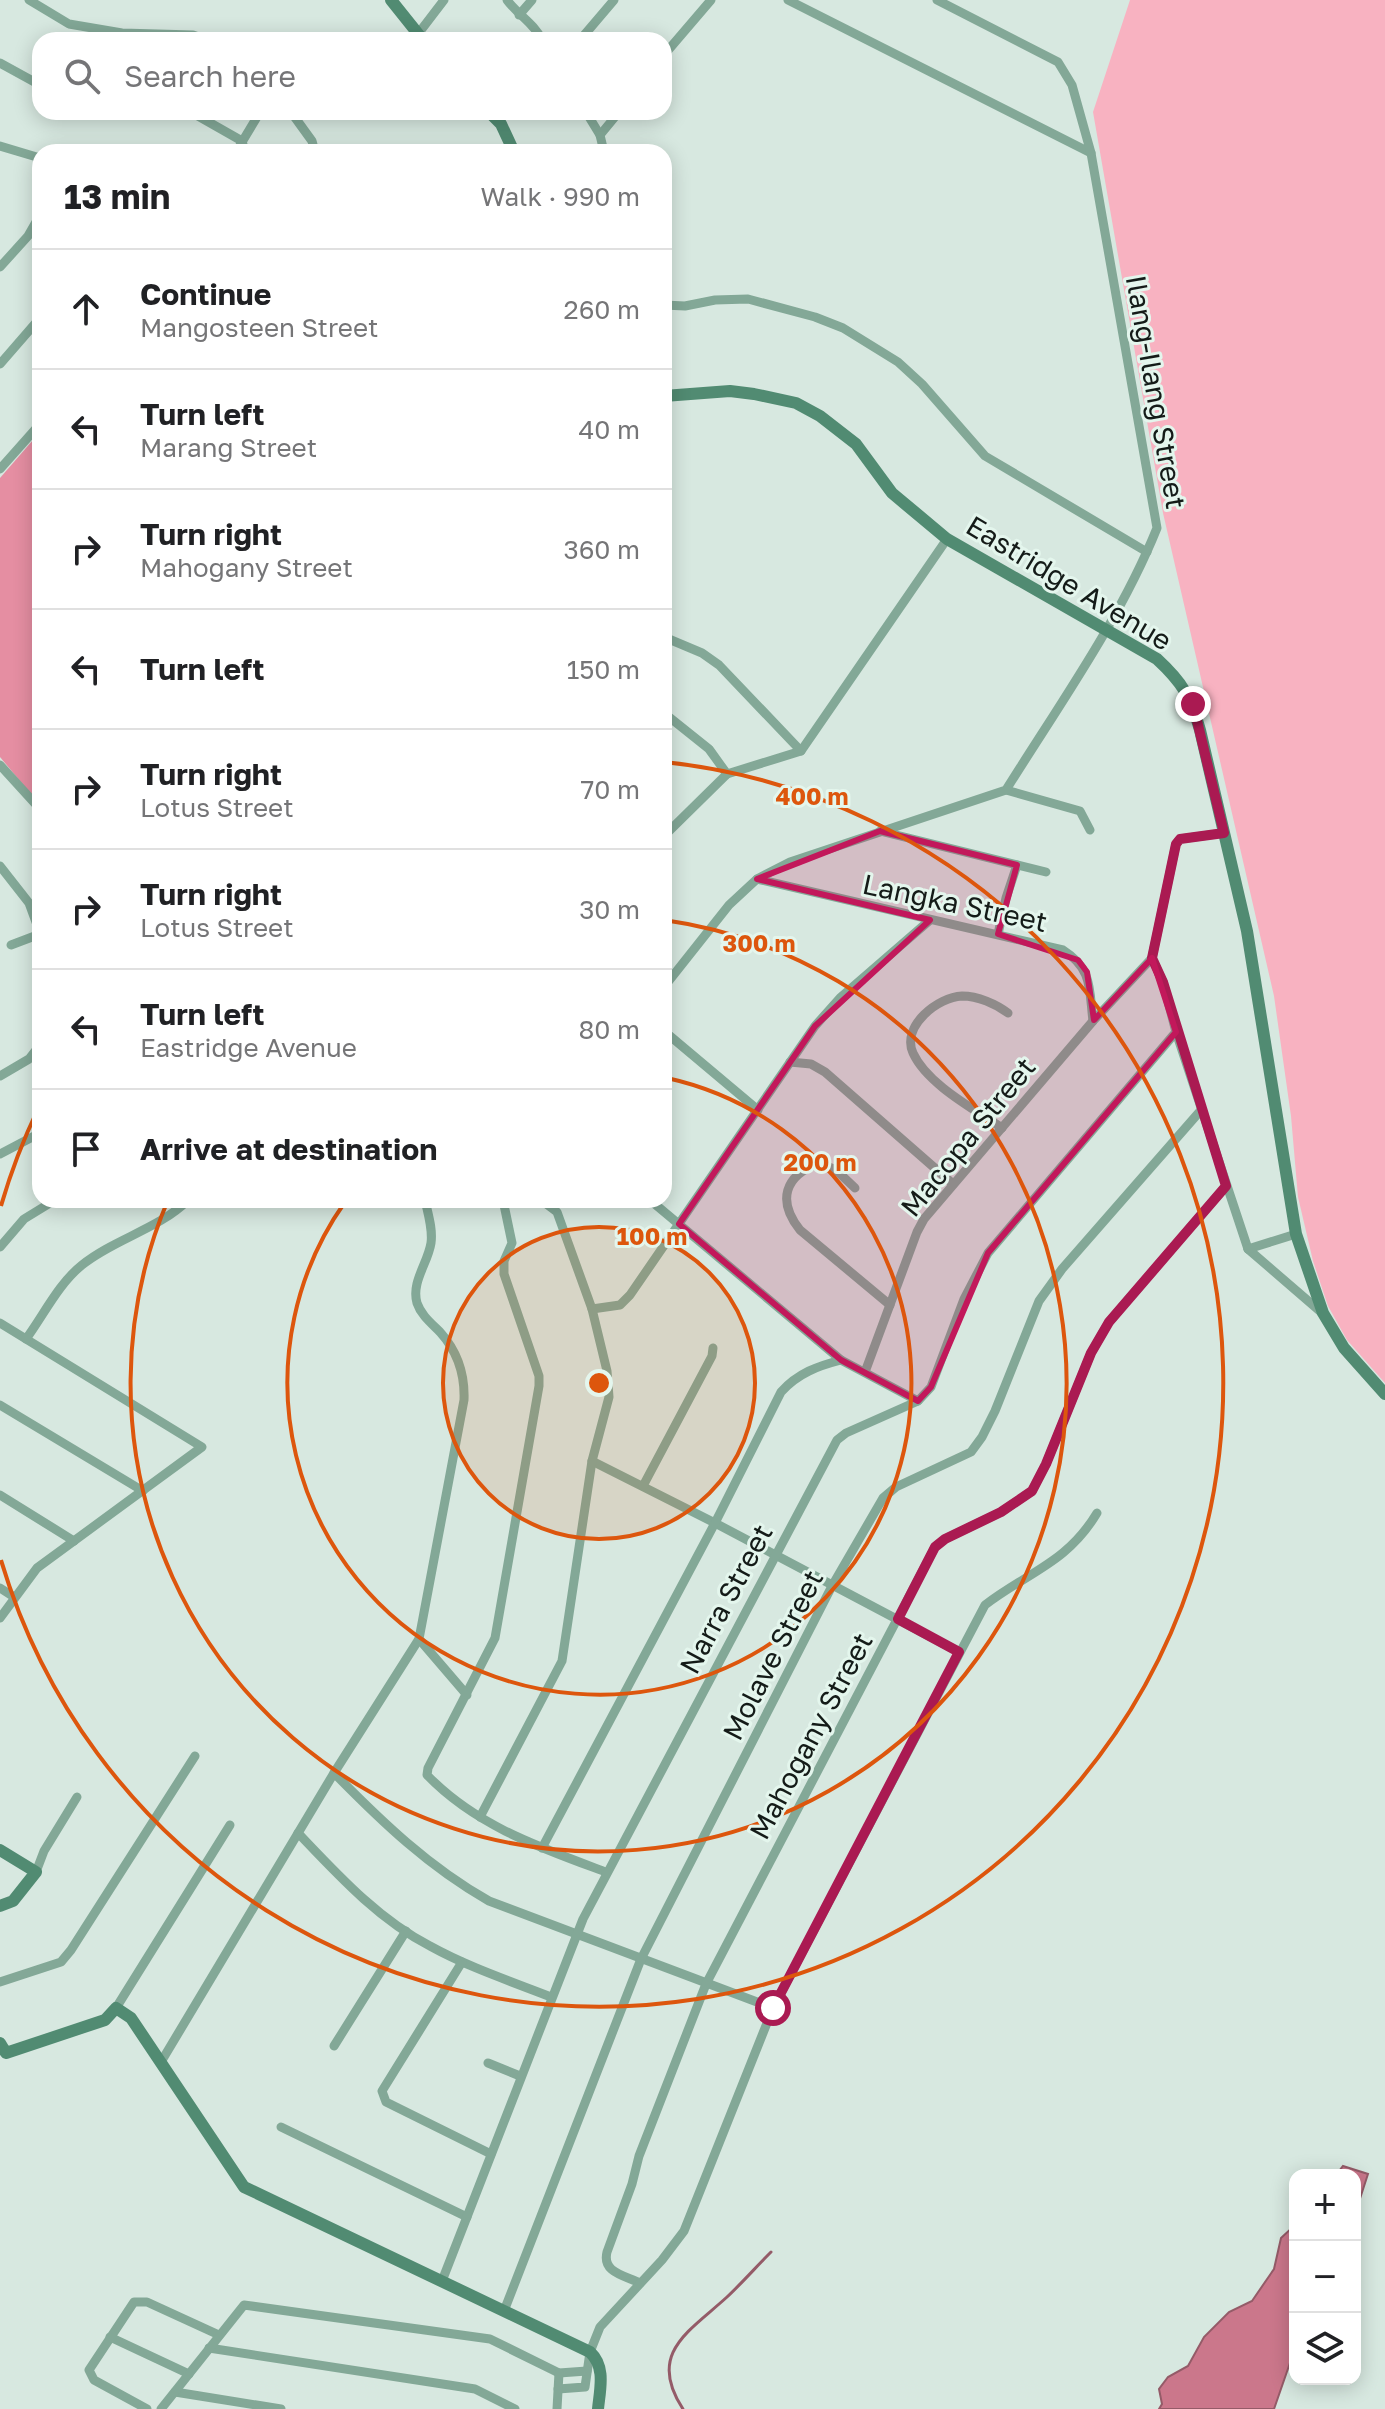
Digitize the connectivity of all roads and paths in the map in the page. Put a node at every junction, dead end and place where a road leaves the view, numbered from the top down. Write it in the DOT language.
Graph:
graph roads {
  1 [pos="29,0"];
  2 [pos="391,0"];
  3 [pos="444,0"];
  4 [pos="507,0"];
  5 [pos="532,0"];
  6 [pos="614,0"];
  7 [pos="711,0"];
  8 [pos="788,0"];
  9 [pos="937,0"];
  10 [pos="519,15"];
  11 [pos="116,32"];
  12 [pos="417,32"];
  13 [pos="424,32"];
  14 [pos="538,32"];
  15 [pos="587,32"];
  16 [pos="672,46"];
  17 [pos="0,63"];
  18 [pos="32,81"];
  19 [pos="205,120"];
  20 [pos="255,120"];
  21 [pos="297,120"];
  22 [pos="497,120"];
  23 [pos="591,120"];
  24 [pos="612,120"];
  25 [pos="600,135"];
  26 [pos="242,141"];
  27 [pos="240,144"];
  28 [pos="243,144"];
  29 [pos="313,144"];
  30 [pos="510,144"];
  31 [pos="602,144"];
  32 [pos="0,146"];
  33 [pos="1091,153"];
  34 [pos="32,156"];
  35 [pos="32,229"];
  36 [pos="0,267"];
  37 [pos="672,305"];
  38 [pos="32,327"];
  39 [pos="0,364"];
  40 [pos="672,395"];
  41 [pos="32,433"];
  42 [pos="0,469"];
  43 [pos="947,539"];
  44 [pos="1147,552"];
  45 [pos="1106,629"];
  46 [pos="672,640"];
  47 [pos="672,719"];
  48 [pos="801,751"];
  49 [pos="0,765"];
  50 [pos="727,774"];
  51 [pos="1006,790"];
  52 [pos="32,800"];
  53 [pos="672,828"];
  54 [pos="1090,830"];
  55 [pos="880,831"];
  56 [pos="1224,833"];
  57 [pos="1017,865"];
  58 [pos="0,866"];
  59 [pos="1046,872"];
  60 [pos="757,879"];
  61 [pos="32,911"];
  62 [pos="930,920"];
  63 [pos="998,934"];
  64 [pos="32,936"];
  65 [pos="11,945"];
  66 [pos="1152,958"];
  67 [pos="672,977"];
  68 [pos="1008,1013"];
  69 [pos="1093,1021"];
  70 [pos="1176,1032"];
  71 [pos="672,1038"];
  72 [pos="32,1055"];
  73 [pos="790,1062"];
  74 [pos="0,1076"];
  75 [pos="1202,1109"];
  76 [pos="758,1110"];
  77 [pos="1002,1128"];
  78 [pos="32,1137"];
  79 [pos="0,1154"];
  80 [pos="953,1184"];
  81 [pos="1226,1186"];
  82 [pos="855,1188"];
  83 [pos="42,1208"];
  84 [pos="177,1208"];
  85 [pos="427,1208"];
  86 [pos="505,1208"];
  87 [pos="552,1208"];
  88 [pos="660,1208"];
  89 [pos="679,1224"];
  90 [pos="1296,1234"];
  91 [pos="0,1247"];
  92 [pos="1248,1249"];
  93 [pos="890,1305"];
  94 [pos="592,1309"];
  95 [pos="1323,1313"];
  96 [pos="0,1323"];
  97 [pos="26,1339"];
  98 [pos="713,1348"];
  99 [pos="841,1360"];
  100 [pos="865,1372"];
  101 [pos="1385,1394"];
  102 [pos="918,1401"];
  103 [pos="0,1405"];
  104 [pos="592,1461"];
  105 [pos="643,1486"];
  106 [pos="143,1491"];
  107 [pos="0,1495"];
  108 [pos="1097,1513"];
  109 [pos="715,1523"];
  110 [pos="74,1541"];
  111 [pos="774,1556"];
  112 [pos="832,1586"];
  113 [pos="0,1588"];
  114 [pos="14,1597"];
  115 [pos="0,1618"];
  116 [pos="898,1619"];
  117 [pos="419,1639"];
  118 [pos="959,1652"];
  119 [pos="467,1695"];
  120 [pos="195,1756"];
  121 [pos="334,1773"];
  122 [pos="77,1797"];
  123 [pos="480,1817"];
  124 [pos="230,1825"];
  125 [pos="298,1833"];
  126 [pos="542,1848"];
  127 [pos="0,1850"];
  128 [pos="36,1872"];
  129 [pos="606,1872"];
  130 [pos="0,1906"];
  131 [pos="406,1931"];
  132 [pos="576,1935"];
  133 [pos="641,1959"];
  134 [pos="462,1962"];
  135 [pos="0,1982"];
  136 [pos="706,1984"];
  137 [pos="551,1997"];
  138 [pos="116,2008"];
  139 [pos="773,2008"];
  140 [pos="0,2043"];
  141 [pos="334,2046"];
  142 [pos="161,2062"];
  143 [pos="488,2063"];
  144 [pos="520,2076"];
  145 [pos="281,2127"];
  146 [pos="491,2154"];
  147 [pos="467,2217"];
  148 [pos="442,2281"];
  149 [pos="640,2283"];
  150 [pos="504,2311"];
  151 [pos="219,2335"];
  152 [pos="110,2337"];
  153 [pos="209,2348"];
  154 [pos="590,2352"];
  155 [pos="587,2371"];
  156 [pos="559,2373"];
  157 [pos="189,2374"];
  158 [pos="558,2389"];
  159 [pos="175,2392"];
  160 [pos="147,2409"];
  161 [pos="161,2409"];
  162 [pos="281,2409"];
  163 [pos="515,2409"];
  164 [pos="557,2409"];
  165 [pos="598,2409"];
  1 -- 11 [label="street"];
  2 -- 12 [label="street"];
  3 -- 13 [label="street"];
  4 -- 10 [label="street"];
  5 -- 10 [label="street"];
  6 -- 15 [label="street"];
  7 -- 16 [label="street"];
  8 -- 33 [label="street"];
  9 -- 33 [label="street, Ilang-Ilang Street"];
  10 -- 14 [label="street"];
  17 -- 18 [label="street"];
  19 -- 26 [label="street"];
  20 -- 26 [label="street"];
  21 -- 29 [label="street"];
  22 -- 30 [label="street"];
  23 -- 25 [label="street"];
  24 -- 25 [label="street"];
  25 -- 31 [label="street"];
  26 -- 27 [label="street"];
  26 -- 28 [label="street"];
  32 -- 34 [label="street"];
  33 -- 44 [label="street, Ilang-Ilang Street"];
  35 -- 36 [label="street"];
  37 -- 44 [label="street"];
  38 -- 39 [label="street"];
  40 -- 43 [label="street, Eastridge Avenue"];
  41 -- 42 [label="street"];
  43 -- 45 [label="street, Eastridge Avenue"];
  43 -- 48 [label="street"];
  44 -- 45 [label="street, Ilang-Ilang Street"];
  45 -- 51 [label="street, Ilang-Ilang Street"];
  45 -- 56 [label="street, Eastridge Avenue"];
  46 -- 48 [label="street"];
  47 -- 50 [label="street"];
  48 -- 50 [label="street"];
  49 -- 52 [label="street"];
  50 -- 53 [label="street"];
  51 -- 54 [label="street"];
  51 -- 55 [label="street"];
  55 -- 57 [label="street"];
  55 -- 60 [label="street"];
  56 -- 66 [label="street"];
  56 -- 90 [label="street, Eastridge Avenue"];
  57 -- 59 [label="street"];
  57 -- 63 [label="street"];
  58 -- 61 [label="street"];
  60 -- 62 [label="street, Langka Street"];
  60 -- 67 [label="street"];
  62 -- 63 [label="street, Langka Street"];
  62 -- 73 [label="street"];
  63 -- 69 [label="street, Langka Street"];
  64 -- 65 [label="street"];
  66 -- 69 [label="street, Macopa Street"];
  66 -- 70 [label="street"];
  68 -- 77 [label="street"];
  69 -- 77 [label="street, Macopa Street"];
  70 -- 75 [label="street"];
  70 -- 102 [label="street"];
  71 -- 76 [label="street"];
  72 -- 74 [label="street"];
  73 -- 76 [label="street"];
  73 -- 80 [label="street"];
  75 -- 81 [label="street"];
  75 -- 112 [label="street, Molave Street"];
  76 -- 89 [label="street"];
  77 -- 80 [label="street, Macopa Street"];
  78 -- 79 [label="street"];
  80 -- 93 [label="street, Macopa Street"];
  81 -- 92 [label="street"];
  81 -- 116 [label="street, Mahogany Street"];
  82 -- 93 [label="street"];
  83 -- 91 [label="street"];
  84 -- 97 [label="street"];
  85 -- 117 [label="street"];
  86 -- 119 [label="street"];
  87 -- 94 [label="street"];
  88 -- 89 [label="street"];
  89 -- 94 [label="street"];
  89 -- 99 [label="street"];
  90 -- 92 [label="street"];
  90 -- 95 [label="street, Eastridge Avenue"];
  92 -- 95 [label="street"];
  93 -- 100 [label="street, Macopa Street"];
  94 -- 104 [label="street"];
  95 -- 101 [label="street, Eastridge Avenue"];
  96 -- 97 [label="street"];
  97 -- 106 [label="street"];
  98 -- 105 [label="street"];
  99 -- 100 [label="street"];
  99 -- 109 [label="street"];
  100 -- 102 [label="street"];
  102 -- 111 [label="street, Narra Street"];
  103 -- 106 [label="street"];
  104 -- 105 [label="street"];
  104 -- 123 [label="street"];
  105 -- 109 [label="street"];
  106 -- 110 [label="street"];
  107 -- 110 [label="street"];
  108 -- 118 [label="street"];
  109 -- 111 [label="street"];
  109 -- 126 [label="street"];
  110 -- 114 [label="street"];
  111 -- 112 [label="street"];
  111 -- 129 [label="street, Narra Street"];
  112 -- 116 [label="street"];
  112 -- 133 [label="street, Molave Street"];
  113 -- 114 [label="street"];
  114 -- 115 [label="street"];
  116 -- 118 [label="street"];
  116 -- 136 [label="street, Mahogany Street"];
  117 -- 119 [label="street"];
  117 -- 121 [label="street"];
  118 -- 139 [label="street"];
  119 -- 123 [label="street"];
  120 -- 135 [label="street"];
  121 -- 125 [label="street"];
  121 -- 132 [label="street"];
  122 -- 128 [label="street"];
  123 -- 126 [label="street"];
  124 -- 138 [label="street"];
  125 -- 131 [label="street"];
  125 -- 142 [label="street"];
  126 -- 129 [label="street"];
  127 -- 128 [label="street"];
  128 -- 130 [label="street"];
  129 -- 132 [label="street, Narra Street"];
  131 -- 134 [label="street"];
  131 -- 141 [label="street"];
  132 -- 133 [label="street"];
  132 -- 137 [label="street, Narra Street"];
  133 -- 136 [label="street"];
  133 -- 150 [label="street, Molave Street"];
  134 -- 137 [label="street"];
  134 -- 146 [label="street"];
  136 -- 139 [label="street"];
  136 -- 149 [label="street, Mahogany Street"];
  137 -- 144 [label="street, Narra Street"];
  138 -- 140 [label="street"];
  138 -- 142 [label="street"];
  139 -- 149 [label="street"];
  142 -- 148 [label="street"];
  143 -- 144 [label="street"];
  144 -- 146 [label="street, Narra Street"];
  145 -- 147 [label="street"];
  146 -- 147 [label="street, Narra Street"];
  147 -- 148 [label="street, Narra Street"];
  148 -- 150 [label="street"];
  149 -- 154 [label="street"];
  150 -- 154 [label="street"];
  151 -- 152 [label="street"];
  151 -- 153 [label="street"];
  151 -- 156 [label="street"];
  152 -- 157 [label="street"];
  152 -- 160 [label="street"];
  153 -- 157 [label="street"];
  153 -- 163 [label="street"];
  154 -- 155 [label="street"];
  154 -- 165 [label="street"];
  155 -- 156 [label="street"];
  155 -- 158 [label="street"];
  156 -- 158 [label="street"];
  157 -- 159 [label="street"];
  158 -- 164 [label="street"];
  159 -- 161 [label="street"];
  159 -- 162 [label="street"];
}
